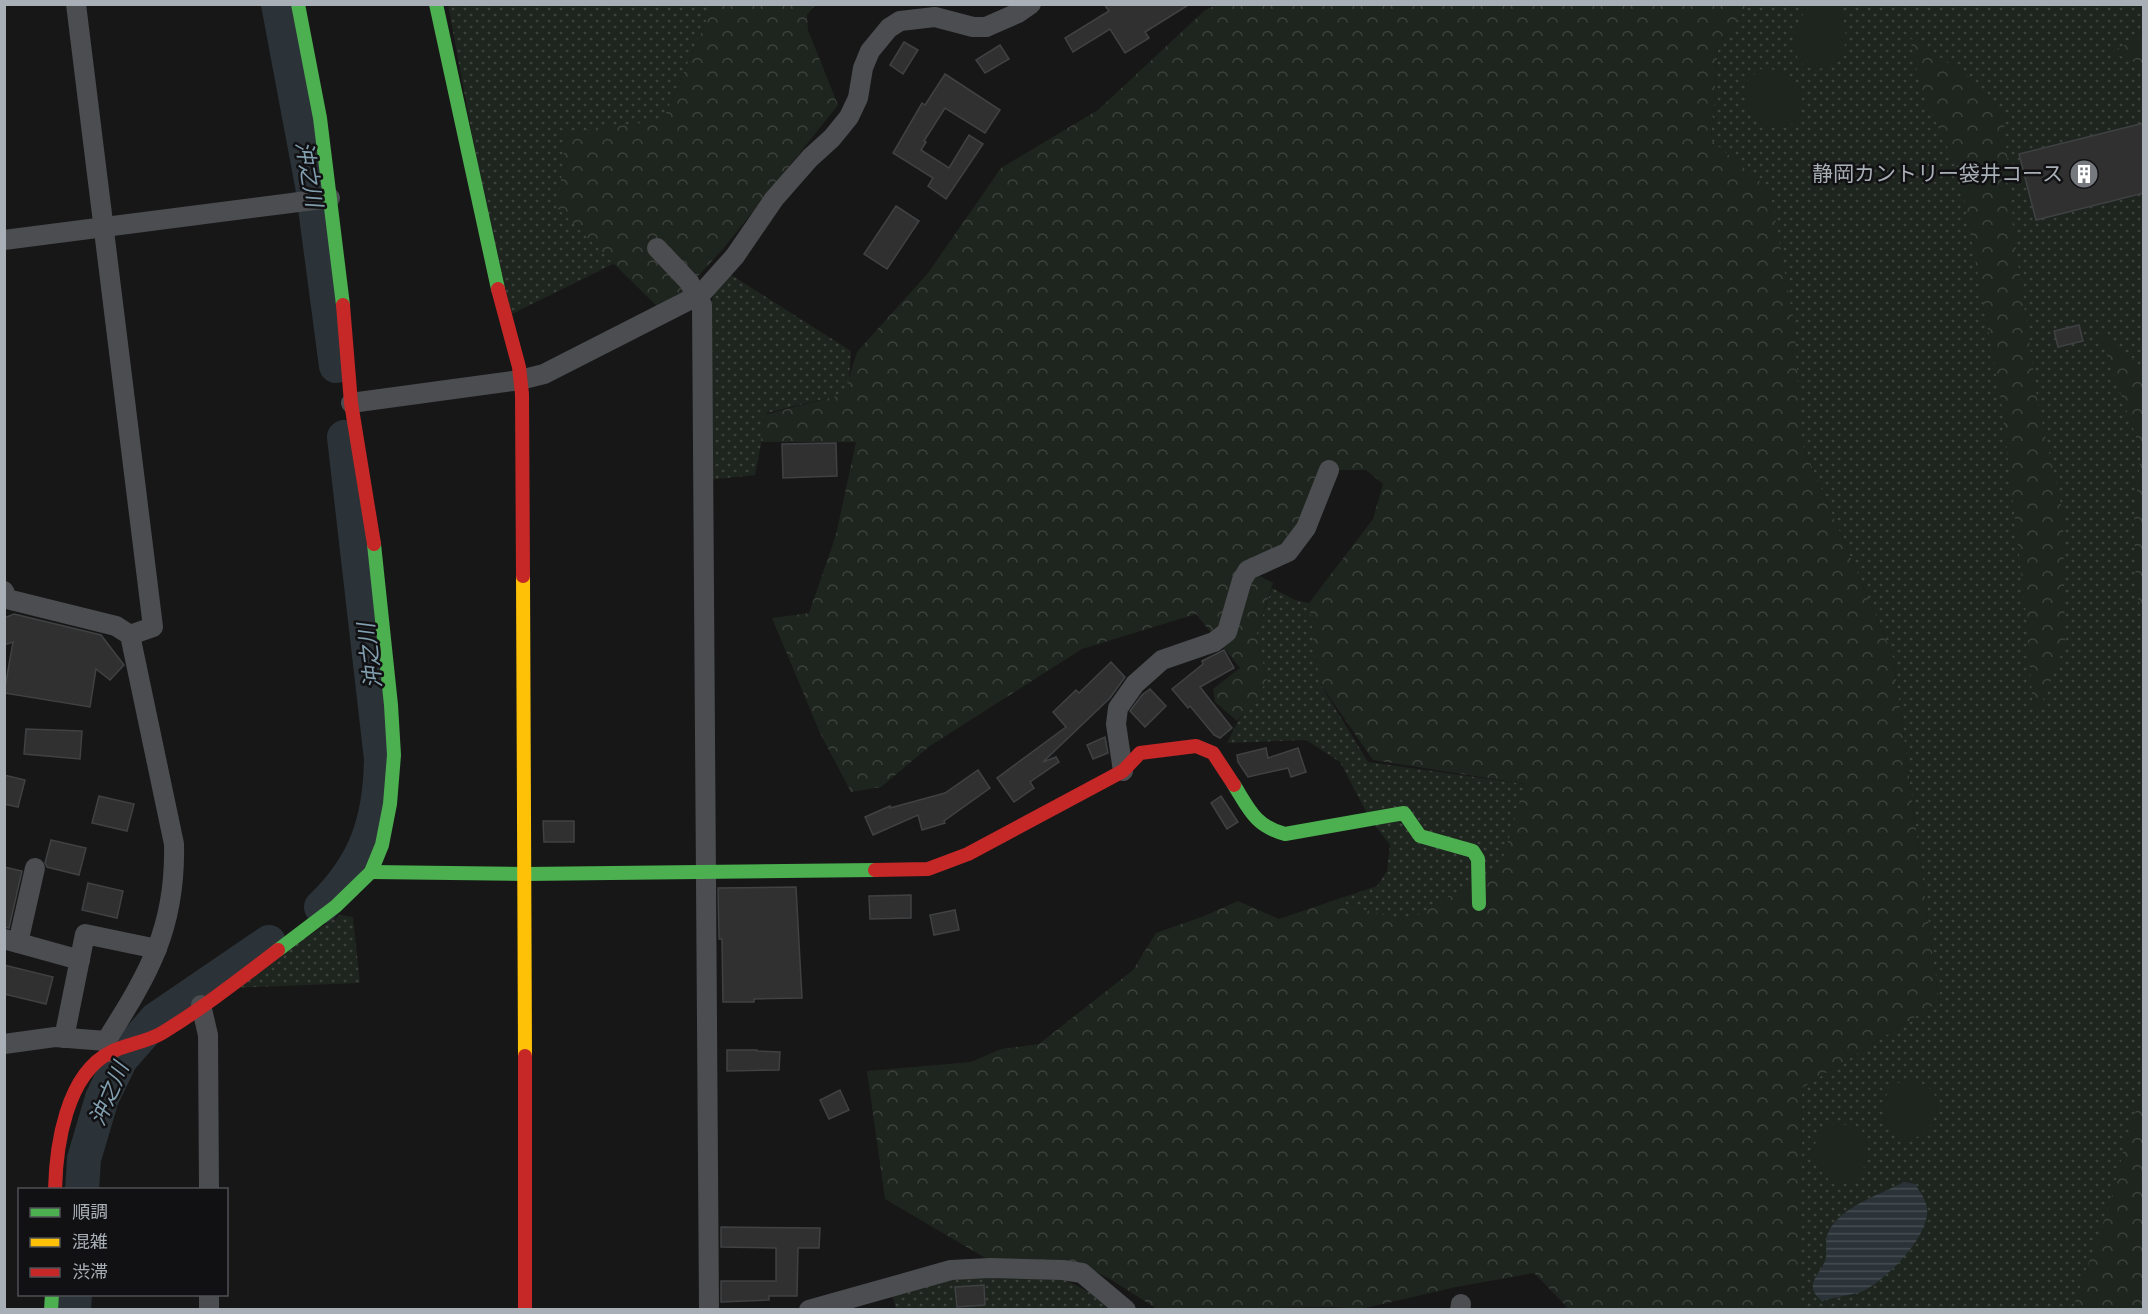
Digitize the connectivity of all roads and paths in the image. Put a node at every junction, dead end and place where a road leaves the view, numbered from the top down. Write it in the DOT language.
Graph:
graph roads {
  1 [pos="76,4"];
  2 [pos="298,4"];
  3 [pos="436,4"];
  4 [pos="1031,4"];
  5 [pos="330,198"];
  6 [pos="103,226"];
  7 [pos="4,240"];
  8 [pos="657,248"];
  9 [pos="697,295"];
  10 [pos="520,380"];
  11 [pos="351,402"];
  12 [pos="1329,470"];
  13 [pos="5,597"];
  14 [pos="130,636"];
  15 [pos="1124,771"];
  16 [pos="35,868"];
  17 [pos="371,872"];
  18 [pos="707,872"];
  19 [pos="525,874"];
  20 [pos="1479,904"];
  21 [pos="11,941"];
  22 [pos="157,949"];
  23 [pos="80,960"];
  24 [pos="201,1005"];
  25 [pos="64,1038"];
  26 [pos="4,1044"];
  27 [pos="108,1047"];
  28 [pos="56,1188"];
  29 [pos="209,1188"];
  30 [pos="525,1310"];
  31 [pos="709,1310"];
  32 [pos="809,1310"];
  33 [pos="1126,1310"];
  1 -- 6 [label="street"];
  2 -- 5 [label="street"];
  3 -- 10 [label="street"];
  4 -- 9 [label="street"];
  5 -- 6 [label="street"];
  5 -- 11 [label="street"];
  6 -- 7 [label="street"];
  6 -- 14 [label="street"];
  8 -- 9 [label="street"];
  9 -- 10 [label="street"];
  9 -- 18 [label="street"];
  10 -- 11 [label="street"];
  10 -- 19 [label="street"];
  11 -- 17 [label="street"];
  12 -- 15 [label="street"];
  13 -- 14 [label="street"];
  14 -- 22 [label="street"];
  15 -- 18 [label="street"];
  15 -- 20 [label="street"];
  16 -- 21 [label="street"];
  17 -- 19 [label="street"];
  17 -- 24 [label="street"];
  18 -- 19 [label="street"];
  18 -- 31 [label="street"];
  19 -- 30 [label="street"];
  21 -- 23 [label="street"];
  22 -- 23 [label="street"];
  22 -- 27 [label="street"];
  23 -- 25 [label="street"];
  24 -- 27 [label="street"];
  24 -- 29 [label="street"];
  25 -- 26 [label="street"];
  25 -- 27 [label="street"];
  27 -- 28 [label="street"];
  32 -- 33 [label="street"];
}
